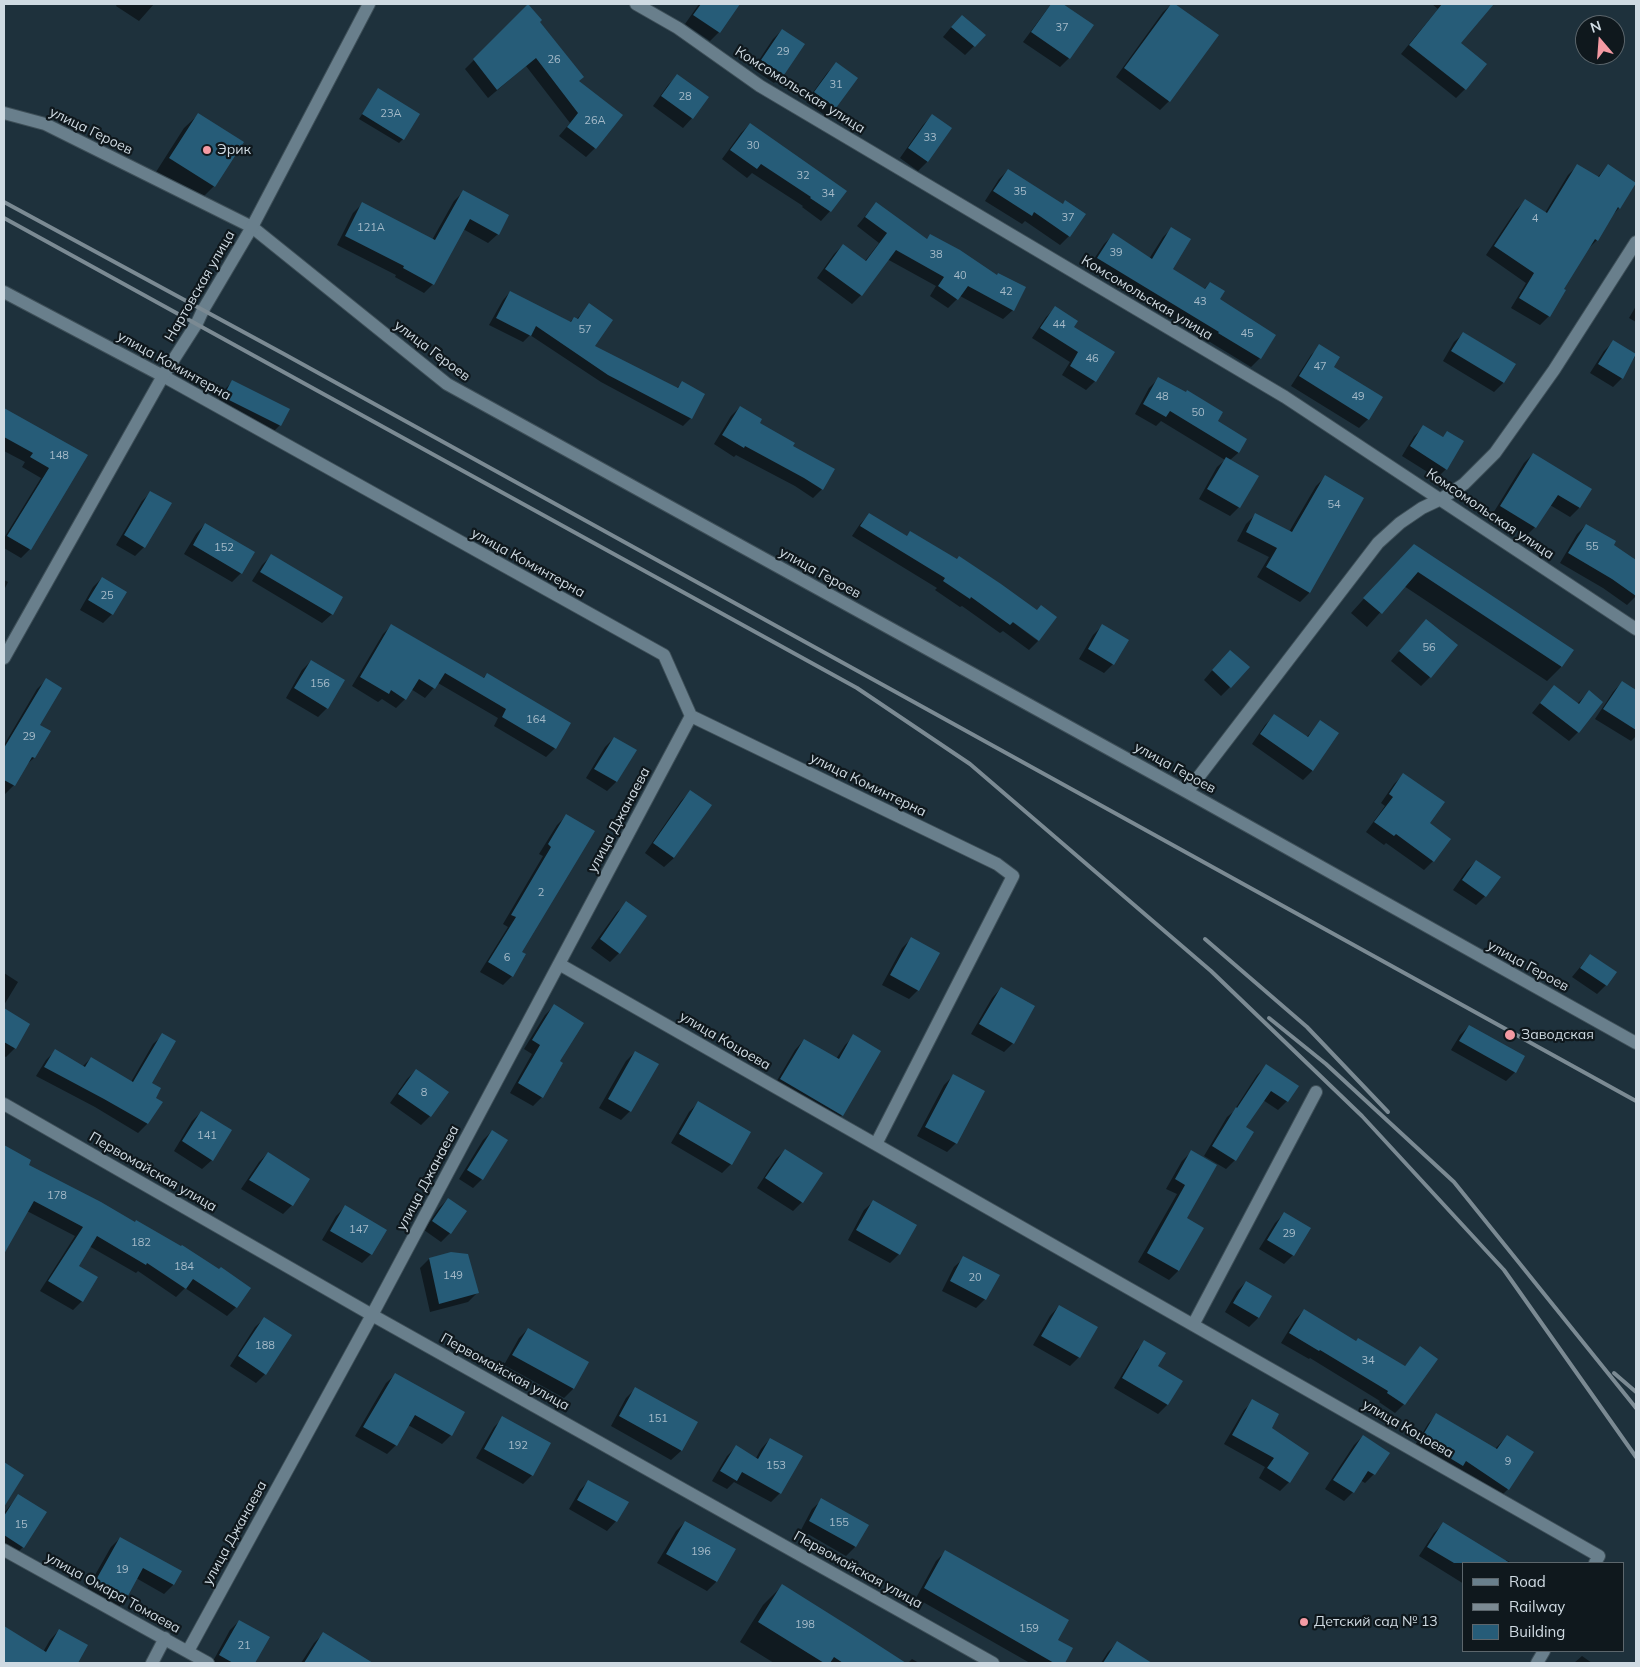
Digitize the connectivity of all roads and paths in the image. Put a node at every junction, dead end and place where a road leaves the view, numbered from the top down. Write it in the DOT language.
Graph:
graph roads {
  1 [pos="369,4"];
  2 [pos="636,4"];
  3 [pos="4,114"];
  4 [pos="252,227"];
  5 [pos="1636,242"];
  6 [pos="4,292"];
  7 [pos="163,376"];
  8 [pos="1440,499"];
  9 [pos="1636,629"];
  10 [pos="4,658"];
  11 [pos="691,716"];
  12 [pos="1187,792"];
  13 [pos="559,964"];
  14 [pos="1636,1043"];
  15 [pos="1316,1092"];
  16 [pos="4,1104"];
  17 [pos="876,1144"];
  18 [pos="372,1314"];
  19 [pos="1193,1325"];
  20 [pos="4,1550"];
  21 [pos="1596,1562"];
  22 [pos="165,1638"];
  23 [pos="188,1651"];
  24 [pos="1543,1652"];
  25 [pos="152,1663"];
  26 [pos="208,1663"];
  27 [pos="993,1663"];
  28 [pos="1537,1663"];
  1 -- 4 [label="street, Нартовская улица"];
  2 -- 8 [label="street, Комсомольская улица"];
  3 -- 4 [label="street, улица Героев"];
  4 -- 7 [label="street, Нартовская улица"];
  4 -- 12 [label="street, улица Героев"];
  5 -- 8 [label="street"];
  6 -- 7 [label="street, улица Коминтерна"];
  7 -- 10 [label="street, Нартовская улица"];
  7 -- 11 [label="street, улица Коминтерна"];
  8 -- 9 [label="street, Комсомольская улица"];
  8 -- 12 [label="street"];
  11 -- 13 [label="street, улица Джанаева"];
  11 -- 17 [label="street, улица Коминтерна"];
  12 -- 14 [label="street, улица Героев"];
  13 -- 17 [label="street, улица Коцоева"];
  13 -- 18 [label="street, улица Джанаева"];
  15 -- 19 [label="street"];
  16 -- 18 [label="street, Первомайская улица"];
  17 -- 19 [label="street, улица Коцоева"];
  18 -- 23 [label="street, улица Джанаева"];
  18 -- 27 [label="street, Первомайская улица"];
  19 -- 21 [label="street, улица Коцоева"];
  20 -- 22 [label="street, улица Омара Томаева"];
  22 -- 23 [label="street, улица Омара Томаева"];
  22 -- 25 [label="street"];
  23 -- 26 [label="street, улица Омара Томаева"];
  24 -- 28 [label="street"];
}
